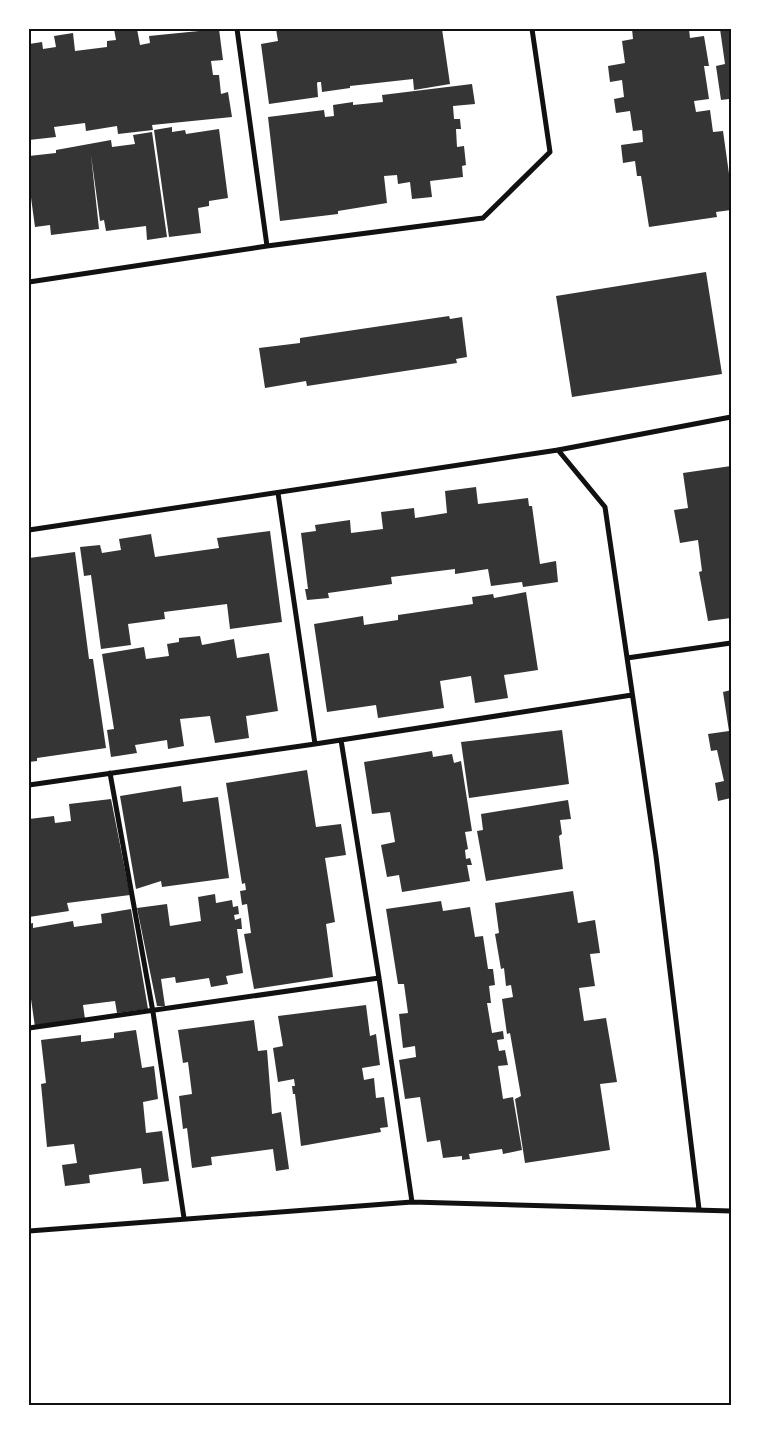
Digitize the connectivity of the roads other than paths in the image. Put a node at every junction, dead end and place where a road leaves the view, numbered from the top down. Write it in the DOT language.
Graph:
graph roads {
  1 [pos="237,29"];
  2 [pos="532,29"];
  3 [pos="267,246"];
  4 [pos="29,282"];
  5 [pos="731,418"];
  6 [pos="558,450"];
  7 [pos="278,493"];
  8 [pos="29,530"];
  9 [pos="731,642"];
  10 [pos="627,658"];
  11 [pos="632,695"];
  12 [pos="341,740"];
  13 [pos="315,744"];
  14 [pos="110,773"];
  15 [pos="29,784"];
  16 [pos="379,978"];
  17 [pos="153,1012"];
  18 [pos="29,1028"];
  19 [pos="412,1202"];
  20 [pos="699,1209"];
  21 [pos="731,1211"];
  22 [pos="184,1218"];
  23 [pos="29,1230"];
  1 -- 3 [label="street"];
  2 -- 3 [label="street"];
  3 -- 4 [label="street"];
  5 -- 6 [label="street"];
  6 -- 7 [label="street"];
  6 -- 10 [label="street"];
  7 -- 8 [label="street"];
  7 -- 13 [label="street"];
  9 -- 10 [label="street"];
  10 -- 11 [label="street"];
  11 -- 12 [label="street"];
  11 -- 20 [label="street"];
  12 -- 13 [label="street"];
  12 -- 16 [label="street"];
  13 -- 14 [label="street"];
  14 -- 15 [label="street"];
  14 -- 17 [label="street"];
  16 -- 17 [label="street"];
  16 -- 19 [label="street"];
  17 -- 18 [label="street"];
  17 -- 22 [label="street"];
  19 -- 20 [label="street"];
  19 -- 22 [label="street"];
  20 -- 21 [label="street"];
  22 -- 23 [label="street"];
}
